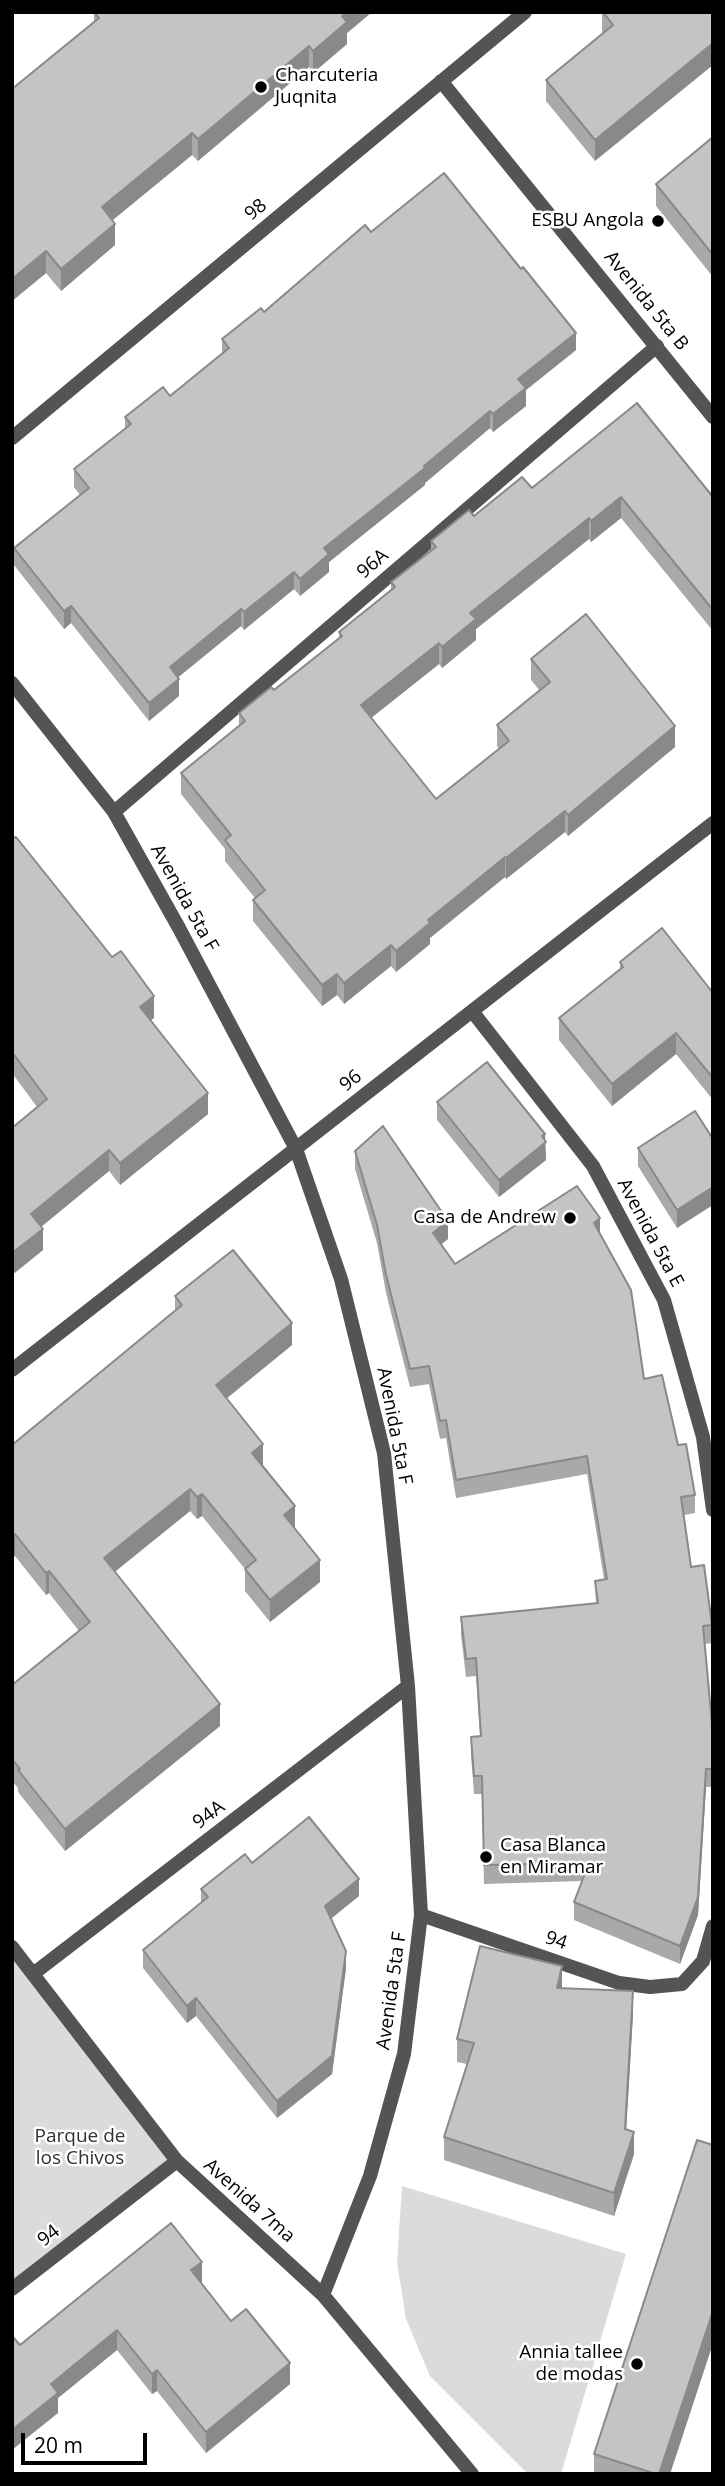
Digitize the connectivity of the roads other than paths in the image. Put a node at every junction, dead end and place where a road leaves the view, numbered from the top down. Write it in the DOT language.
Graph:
graph roads {
  1 [pos="525,12"];
  2 [pos="441,81"];
  3 [pos="657,346"];
  4 [pos="713,417"];
  5 [pos="12,438"];
  6 [pos="12,683"];
  7 [pos="114,812"];
  8 [pos="713,823"];
  9 [pos="472,1011"];
  10 [pos="296,1149"];
  11 [pos="12,1370"];
  12 [pos="713,1510"];
  13 [pos="408,1686"];
  14 [pos="421,1915"];
  15 [pos="713,1926"];
  16 [pos="12,1947"];
  17 [pos="33,1973"];
  18 [pos="177,2161"];
  19 [pos="12,2289"];
  20 [pos="323,2295"];
  21 [pos="472,2474"];
  1 -- 2 [label="street, 98"];
  2 -- 3 [label="street, Avenida 5ta B"];
  2 -- 5 [label="street, 98"];
  3 -- 4 [label="street, Avenida 5ta B"];
  3 -- 7 [label="street, 96A"];
  6 -- 7 [label="street, Avenida 5ta F"];
  7 -- 10 [label="street, Avenida 5ta F"];
  8 -- 9 [label="street, 96"];
  9 -- 10 [label="street, 96"];
  9 -- 12 [label="street, Avenida 5ta E"];
  10 -- 11 [label="street, 96"];
  10 -- 13 [label="street, Avenida 5ta F"];
  13 -- 14 [label="street, Avenida 5ta F"];
  13 -- 17 [label="street, 94A"];
  14 -- 15 [label="street, 94"];
  14 -- 20 [label="street, Avenida 5ta F"];
  16 -- 17 [label="street, Avenida 7ma"];
  17 -- 18 [label="street, Avenida 7ma"];
  18 -- 19 [label="street, 94"];
  18 -- 20 [label="street, Avenida 7ma"];
  20 -- 21 [label="street, Avenida 7ma"];
}
